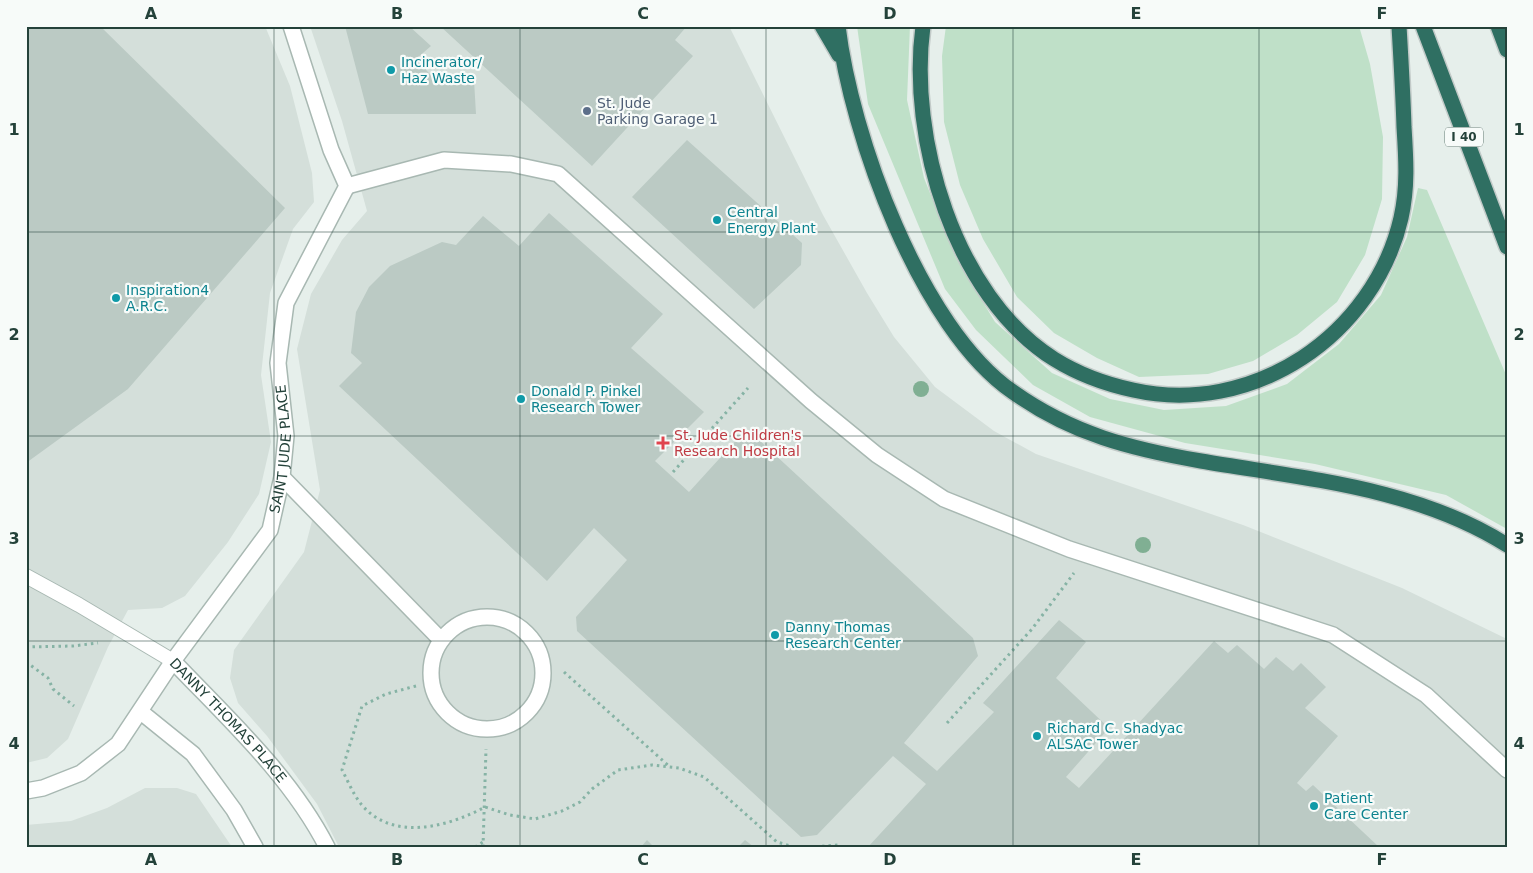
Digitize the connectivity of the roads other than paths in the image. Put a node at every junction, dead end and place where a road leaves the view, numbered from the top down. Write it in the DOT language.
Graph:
graph roads {
  1 [pos="291,26"];
  2 [pos="822,26"];
  3 [pos="838,26"];
  4 [pos="923,26"];
  5 [pos="1399,26"];
  6 [pos="1423,26"];
  7 [pos="1498,26"];
  8 [pos="1507,50"];
  9 [pos="842,60"];
  10 [pos="347,186"];
  11 [pos="1507,247"];
  12 [pos="282,477"];
  13 [pos="1507,545"];
  14 [pos="26,576"];
  15 [pos="441,640"];
  16 [pos="173,662"];
  17 [pos="141,712"];
  18 [pos="1507,770"];
  19 [pos="26,791"];
  20 [pos="255,847"];
  21 [pos="327,847"];
  1 -- 10 [label="street"];
  2 -- 9 [label="highway"];
  3 -- 9 [label="highway"];
  4 -- 5 [label="highway"];
  6 -- 11 [label="highway, I 40"];
  7 -- 8 [label="highway"];
  9 -- 13 [label="highway"];
  10 -- 12 [label="street, SAINT JUDE PLACE"];
  10 -- 18 [label="street"];
  12 -- 15 [label="street"];
  12 -- 16 [label="street, SAINT JUDE PLACE"];
  14 -- 16 [label="lane, DANNY THOMAS PLACE"];
  15 -- 15 [label="street"];
  16 -- 17 [label="street, SAINT JUDE PLACE"];
  16 -- 21 [label="street, DANNY THOMAS PLACE"];
  17 -- 19 [label="street, SAINT JUDE PLACE"];
  17 -- 20 [label="street"];
}
